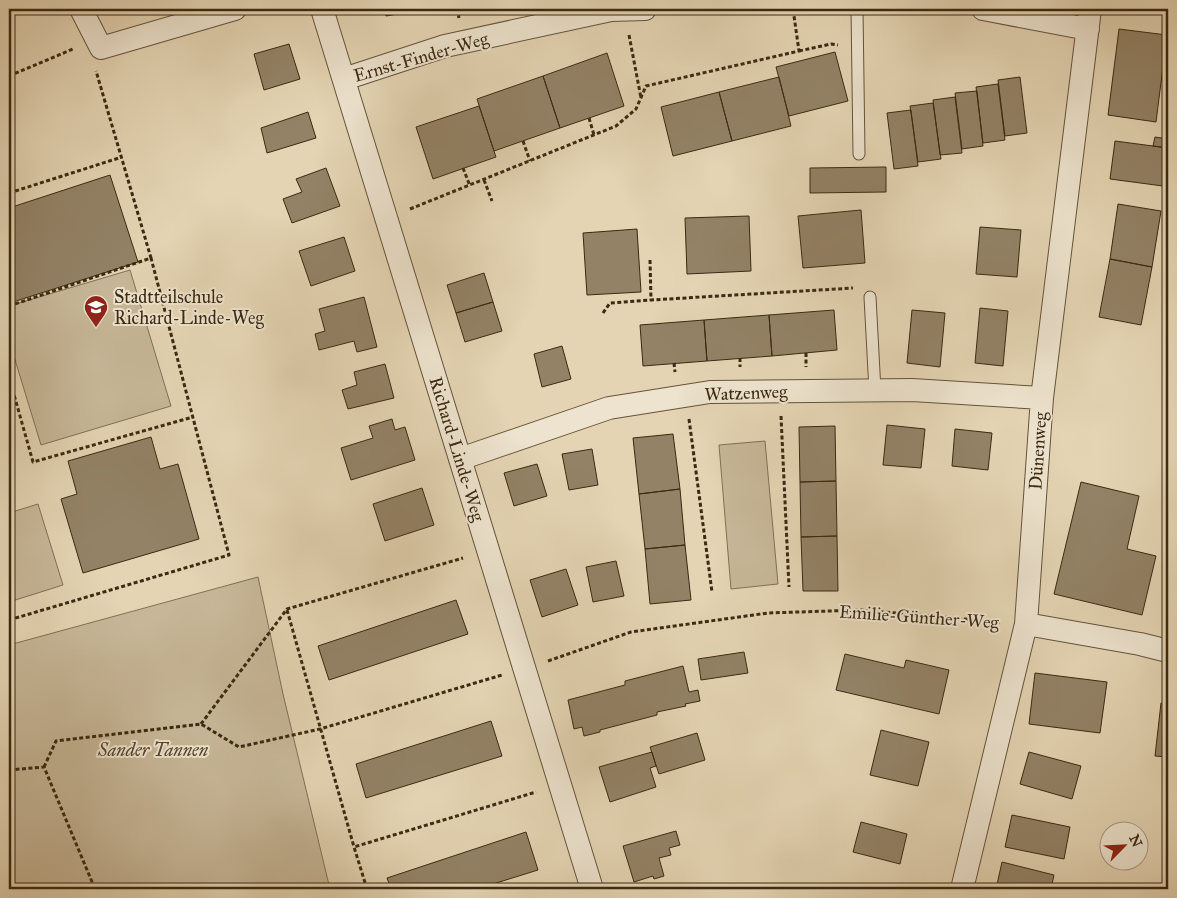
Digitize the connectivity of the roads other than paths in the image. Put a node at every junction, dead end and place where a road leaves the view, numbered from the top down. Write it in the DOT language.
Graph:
graph roads {
  1 [pos="81,9"];
  2 [pos="235,9"];
  3 [pos="322,9"];
  4 [pos="635,9"];
  5 [pos="857,9"];
  6 [pos="983,9"];
  7 [pos="1089,19"];
  8 [pos="344,79"];
  9 [pos="859,154"];
  10 [pos="870,297"];
  11 [pos="876,391"];
  12 [pos="1042,398"];
  13 [pos="460,459"];
  14 [pos="1026,624"];
  15 [pos="1168,651"];
  16 [pos="592,889"];
  17 [pos="962,889"];
  1 -- 2 [label="street"];
  3 -- 8 [label="street, Richard-Linde-Weg"];
  4 -- 8 [label="street, Ernst-Finder-Weg"];
  5 -- 9 [label="lane"];
  6 -- 7 [label="street"];
  7 -- 12 [label="street, Dünenweg"];
  8 -- 13 [label="street, Richard-Linde-Weg"];
  10 -- 11 [label="lane"];
  11 -- 12 [label="street, Watzenweg"];
  11 -- 13 [label="street, Watzenweg"];
  12 -- 14 [label="street, Dünenweg"];
  13 -- 16 [label="street, Richard-Linde-Weg"];
  14 -- 15 [label="street"];
  14 -- 17 [label="street, Dünenweg"];
}
